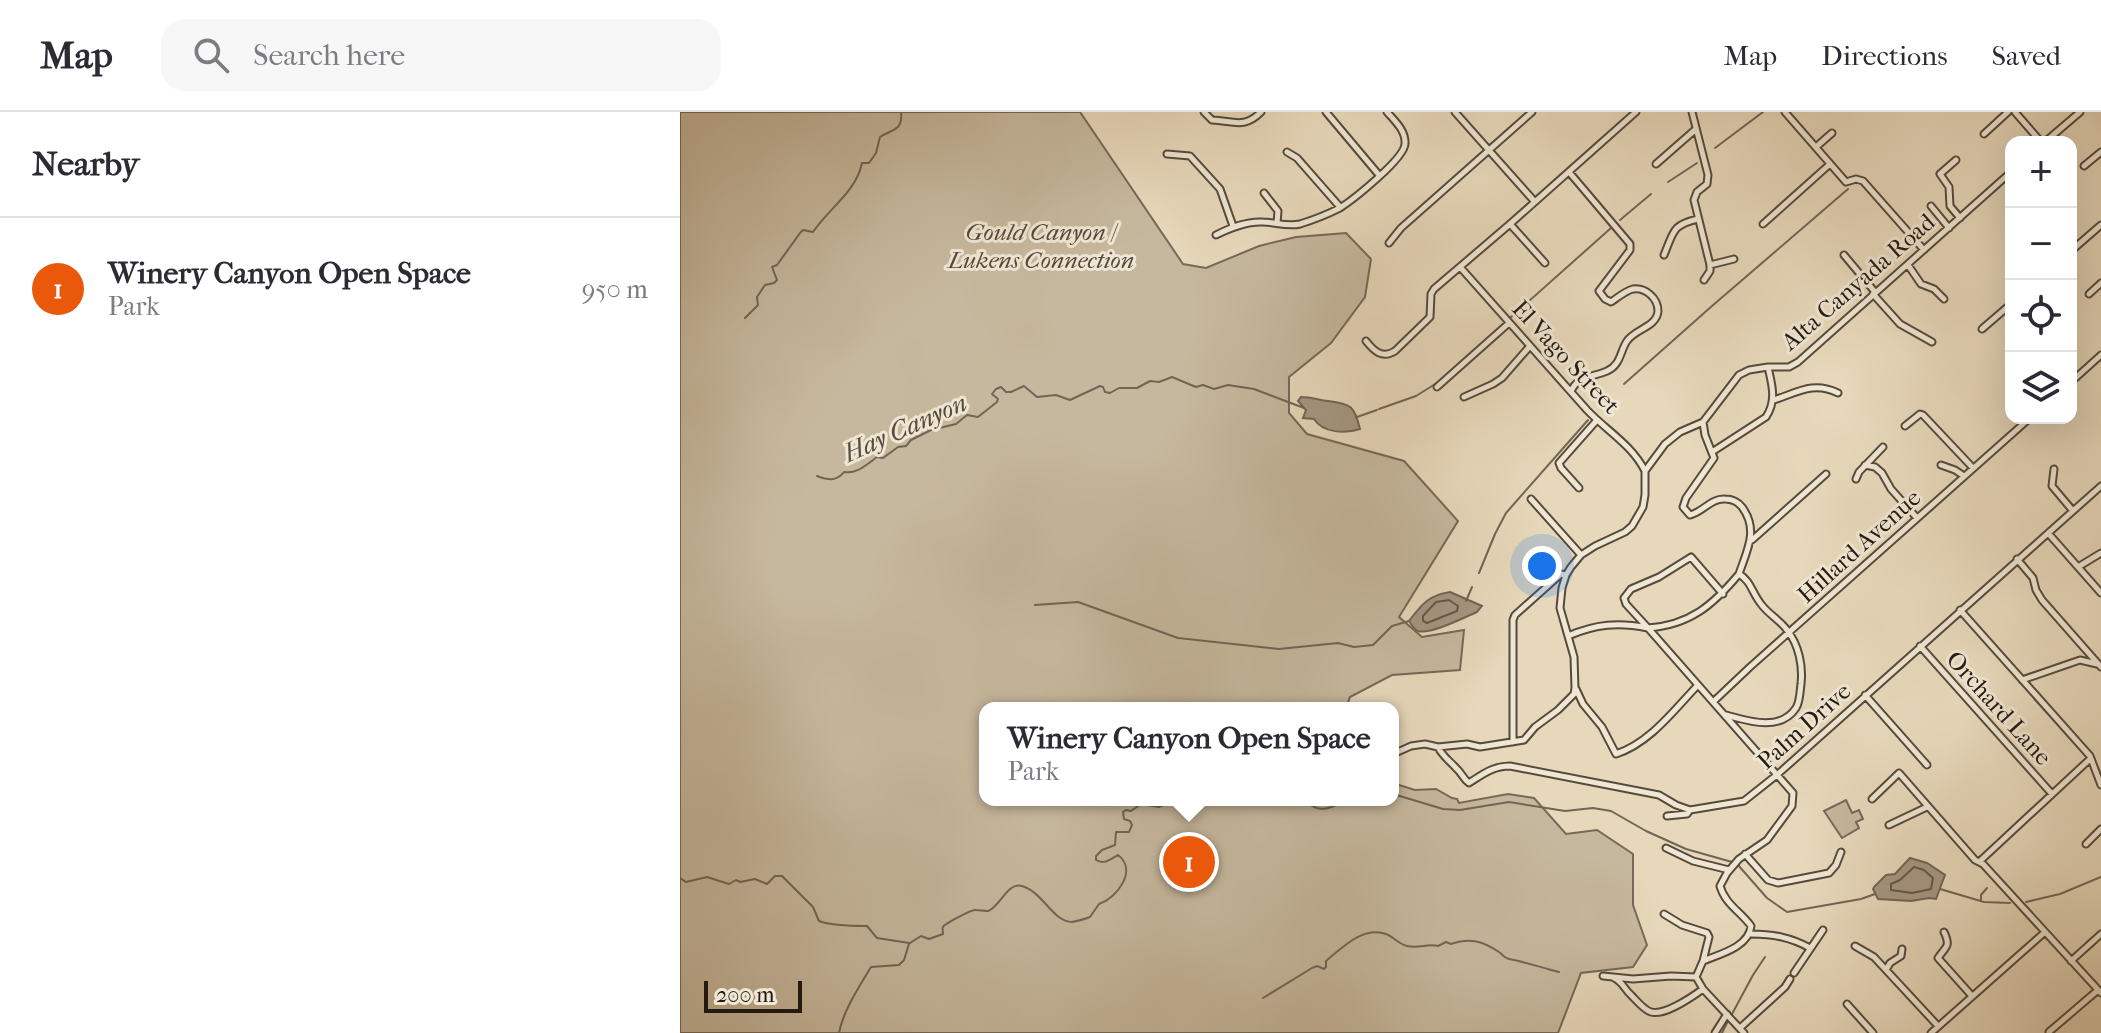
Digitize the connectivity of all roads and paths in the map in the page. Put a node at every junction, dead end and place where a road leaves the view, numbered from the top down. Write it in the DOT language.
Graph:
graph roads {
  1 [pos="1204,112"];
  2 [pos="1261,112"];
  3 [pos="1326,112"];
  4 [pos="1387,112"];
  5 [pos="1455,112"];
  6 [pos="1532,112"];
  7 [pos="1692,112"];
  8 [pos="1785,112"];
  9 [pos="2008,112"];
  10 [pos="2015,112"];
  11 [pos="2080,112"];
  12 [pos="1634,113"];
  13 [pos="1696,129"];
  14 [pos="1832,133"];
  15 [pos="1984,134"];
  16 [pos="2037,136"];
  17 [pos="2050,136"];
  18 [pos="1816,147"];
  19 [pos="1489,150"];
  20 [pos="1287,152"];
  21 [pos="2101,152"];
  22 [pos="1167,154"];
  23 [pos="1956,160"];
  24 [pos="1656,164"];
  25 [pos="1830,164"];
  26 [pos="2084,166"];
  27 [pos="1569,172"];
  28 [pos="1379,175"];
  29 [pos="2005,177"];
  30 [pos="1264,193"];
  31 [pos="1535,202"];
  32 [pos="1931,206"];
  33 [pos="1340,207"];
  34 [pos="1960,218"];
  35 [pos="1698,219"];
  36 [pos="1277,223"];
  37 [pos="1510,224"];
  38 [pos="1763,224"];
  39 [pos="2101,225"];
  40 [pos="1233,226"];
  41 [pos="1949,228"];
  42 [pos="1216,235"];
  43 [pos="1389,243"];
  44 [pos="2077,246"];
  45 [pos="1924,250"];
  46 [pos="1664,255"];
  47 [pos="1844,255"];
  48 [pos="1734,259"];
  49 [pos="1545,263"];
  50 [pos="1710,265"];
  51 [pos="1908,265"];
  52 [pos="1460,267"];
  53 [pos="1704,280"];
  54 [pos="2101,283"];
  55 [pos="1874,293"];
  56 [pos="2089,294"];
  57 [pos="1944,299"];
  58 [pos="2005,309"];
  59 [pos="1509,323"];
  60 [pos="1982,329"];
  61 [pos="1366,341"];
  62 [pos="1932,342"];
  63 [pos="1530,346"];
  64 [pos="2101,355"];
  65 [pos="1768,367"];
  66 [pos="2077,377"];
  67 [pos="1437,387"];
  68 [pos="1571,392"];
  69 [pos="1838,393"];
  70 [pos="1464,397"];
  71 [pos="1774,400"];
  72 [pos="1597,420"];
  73 [pos="1703,422"];
  74 [pos="2023,424"];
  75 [pos="1905,426"];
  76 [pos="1883,447"];
  77 [pos="1712,452"];
  78 [pos="1865,465"];
  79 [pos="1941,465"];
  80 [pos="1973,468"];
  81 [pos="2054,469"];
  82 [pos="1645,471"];
  83 [pos="1826,474"];
  84 [pos="1964,476"];
  85 [pos="1856,479"];
  86 [pos="2101,486"];
  87 [pos="1579,488"];
  88 [pos="1531,499"];
  89 [pos="2073,511"];
  90 [pos="1917,518"];
  91 [pos="2048,533"];
  92 [pos="1752,540"];
  93 [pos="2101,553"];
  94 [pos="1581,555"];
  95 [pos="1745,557"];
  96 [pos="2017,559"];
  97 [pos="2078,567"];
  98 [pos="1739,574"];
  99 [pos="1566,575"];
  100 [pos="1748,580"];
  101 [pos="2101,593"];
  102 [pos="1723,594"];
  103 [pos="1960,610"];
  104 [pos="1648,628"];
  105 [pos="1789,632"];
  106 [pos="1568,636"];
  107 [pos="1920,646"];
  108 [pos="2101,666"];
  109 [pos="2022,680"];
  110 [pos="1698,685"];
  111 [pos="1575,688"];
  112 [pos="1865,695"];
  113 [pos="1713,702"];
  114 [pos="1724,715"];
  115 [pos="1513,742"];
  116 [pos="1438,747"];
  117 [pos="1399,751"];
  118 [pos="2091,759"];
  119 [pos="1927,765"];
  120 [pos="1778,774"];
  121 [pos="2101,785"];
  122 [pos="2052,794"];
  123 [pos="1872,799"];
  124 [pos="1927,807"];
  125 [pos="1690,810"];
  126 [pos="1667,816"];
  127 [pos="1889,825"];
  128 [pos="2101,829"];
  129 [pos="2086,844"];
  130 [pos="1666,848"];
  131 [pos="1841,852"];
  132 [pos="1745,854"];
  133 [pos="1979,862"];
  134 [pos="1731,869"];
  135 [pos="1664,914"];
  136 [pos="1823,930"];
  137 [pos="1944,932"];
  138 [pos="2045,932"];
  139 [pos="1751,934"];
  140 [pos="2101,934"];
  141 [pos="1855,946"];
  142 [pos="1810,948"];
  143 [pos="1902,949"];
  144 [pos="1703,961"];
  145 [pos="2071,961"];
  146 [pos="1886,970"];
  147 [pos="1794,973"];
  148 [pos="1603,976"];
  149 [pos="1696,977"];
  150 [pos="1614,978"];
  151 [pos="1790,979"];
  152 [pos="1703,989"];
  153 [pos="2100,992"];
  154 [pos="1972,996"];
  155 [pos="1847,1004"];
  156 [pos="1727,1014"];
  157 [pos="1938,1026"];
  158 [pos="1742,1031"];
  159 [pos="2049,1032"];
  160 [pos="1715,1033"];
  161 [pos="1873,1033"];
  162 [pos="1931,1033"];
  1 -- 2 [label="street"];
  3 -- 28 [label="street"];
  4 -- 28 [label="street"];
  5 -- 19 [label="street"];
  6 -- 19 [label="street"];
  7 -- 13 [label="street"];
  8 -- 18 [label="street"];
  9 -- 15 [label="street"];
  10 -- 16 [label="street"];
  11 -- 17 [label="street"];
  12 -- 27 [label="street"];
  13 -- 24 [label="street"];
  13 -- 35 [label="street"];
  14 -- 18 [label="street"];
  18 -- 25 [label="street"];
  19 -- 31 [label="street"];
  19 -- 43 [label="street"];
  20 -- 33 [label="street"];
  21 -- 26 [label="street"];
  22 -- 40 [label="street"];
  23 -- 34 [label="street"];
  25 -- 38 [label="street"];
  25 -- 45 [label="street"];
  27 -- 31 [label="street"];
  27 -- 68 [label="street"];
  28 -- 33 [label="street"];
  29 -- 34 [label="street, Alta Canyada Road"];
  30 -- 36 [label="street"];
  31 -- 37 [label="street"];
  32 -- 41 [label="street"];
  33 -- 36 [label="street"];
  34 -- 41 [label="street, Alta Canyada Road"];
  35 -- 46 [label="street"];
  35 -- 50 [label="street"];
  36 -- 40 [label="street"];
  37 -- 49 [label="street"];
  37 -- 52 [label="street"];
  39 -- 44 [label="street"];
  40 -- 42 [label="street"];
  41 -- 45 [label="street, Alta Canyada Road"];
  45 -- 51 [label="street, Alta Canyada Road"];
  47 -- 55 [label="street"];
  48 -- 50 [label="street"];
  50 -- 53 [label="street"];
  51 -- 55 [label="street, Alta Canyada Road"];
  51 -- 57 [label="street"];
  52 -- 59 [label="street, El Vago Street"];
  52 -- 61 [label="street"];
  54 -- 56 [label="street"];
  55 -- 62 [label="street"];
  55 -- 65 [label="street, Alta Canyada Road"];
  58 -- 60 [label="street"];
  59 -- 63 [label="street, El Vago Street"];
  59 -- 67 [label="street"];
  63 -- 68 [label="street, El Vago Street"];
  63 -- 70 [label="street"];
  64 -- 66 [label="street"];
  65 -- 71 [label="street"];
  65 -- 73 [label="street, Alta Canyada Road"];
  68 -- 72 [label="street, El Vago Street"];
  69 -- 71 [label="street"];
  71 -- 77 [label="street"];
  72 -- 82 [label="street, El Vago Street"];
  72 -- 87 [label="street"];
  73 -- 77 [label="street"];
  73 -- 82 [label="street, Alta Canyada Road"];
  74 -- 80 [label="street, Hillard Avenue"];
  75 -- 80 [label="street"];
  76 -- 78 [label="street"];
  77 -- 92 [label="street"];
  78 -- 85 [label="street"];
  78 -- 90 [label="street"];
  79 -- 84 [label="street"];
  80 -- 84 [label="street, Hillard Avenue"];
  81 -- 89 [label="street"];
  82 -- 94 [label="street"];
  83 -- 92 [label="street"];
  84 -- 90 [label="street, Hillard Avenue"];
  86 -- 89 [label="street, Palm Drive"];
  88 -- 94 [label="street"];
  89 -- 91 [label="street, Palm Drive"];
  90 -- 105 [label="street, Hillard Avenue"];
  91 -- 96 [label="street, Palm Drive"];
  91 -- 97 [label="street"];
  92 -- 95 [label="street"];
  93 -- 97 [label="street"];
  94 -- 99 [label="street"];
  95 -- 98 [label="street"];
  95 -- 100 [label="street"];
  96 -- 103 [label="street, Palm Drive"];
  96 -- 108 [label="street"];
  97 -- 101 [label="street"];
  98 -- 100 [label="street"];
  98 -- 102 [label="street"];
  99 -- 106 [label="street"];
  99 -- 115 [label="street"];
  100 -- 105 [label="street"];
  102 -- 104 [label="street"];
  102 -- 104 [label="street"];
  103 -- 107 [label="street, Palm Drive"];
  103 -- 109 [label="street"];
  104 -- 106 [label="street"];
  104 -- 110 [label="street"];
  105 -- 113 [label="street, Hillard Avenue"];
  105 -- 114 [label="street"];
  106 -- 111 [label="street"];
  107 -- 112 [label="street, Palm Drive"];
  107 -- 122 [label="street, Orchard Lane"];
  108 -- 109 [label="street"];
  109 -- 118 [label="street"];
  110 -- 111 [label="street"];
  110 -- 113 [label="street"];
  111 -- 115 [label="street"];
  112 -- 119 [label="street"];
  112 -- 120 [label="street, Palm Drive"];
  113 -- 114 [label="street"];
  114 -- 120 [label="street"];
  115 -- 116 [label="street"];
  116 -- 117 [label="street"];
  116 -- 125 [label="street"];
  118 -- 121 [label="street"];
  118 -- 122 [label="street"];
  120 -- 125 [label="street, Palm Drive"];
  120 -- 132 [label="street"];
  122 -- 133 [label="street"];
  123 -- 124 [label="street"];
  124 -- 127 [label="street"];
  124 -- 133 [label="street"];
  125 -- 126 [label="street, Palm Drive"];
  128 -- 129 [label="street"];
  130 -- 134 [label="street"];
  131 -- 132 [label="street"];
  132 -- 134 [label="street"];
  133 -- 138 [label="street"];
  134 -- 139 [label="street"];
  135 -- 144 [label="street"];
  136 -- 142 [label="street"];
  137 -- 154 [label="street"];
  138 -- 145 [label="street"];
  138 -- 154 [label="street"];
  139 -- 142 [label="street"];
  139 -- 144 [label="street"];
  140 -- 145 [label="street"];
  141 -- 146 [label="street"];
  142 -- 147 [label="street"];
  143 -- 146 [label="street"];
  144 -- 149 [label="street"];
  145 -- 153 [label="street"];
  146 -- 157 [label="street"];
  148 -- 150 [label="street"];
  149 -- 150 [label="street"];
  149 -- 152 [label="street"];
  150 -- 152 [label="street"];
  151 -- 158 [label="street"];
  152 -- 156 [label="street"];
  153 -- 159 [label="street"];
  154 -- 157 [label="street"];
  155 -- 161 [label="street"];
  156 -- 158 [label="street"];
  156 -- 160 [label="street"];
  157 -- 162 [label="street"];
}
